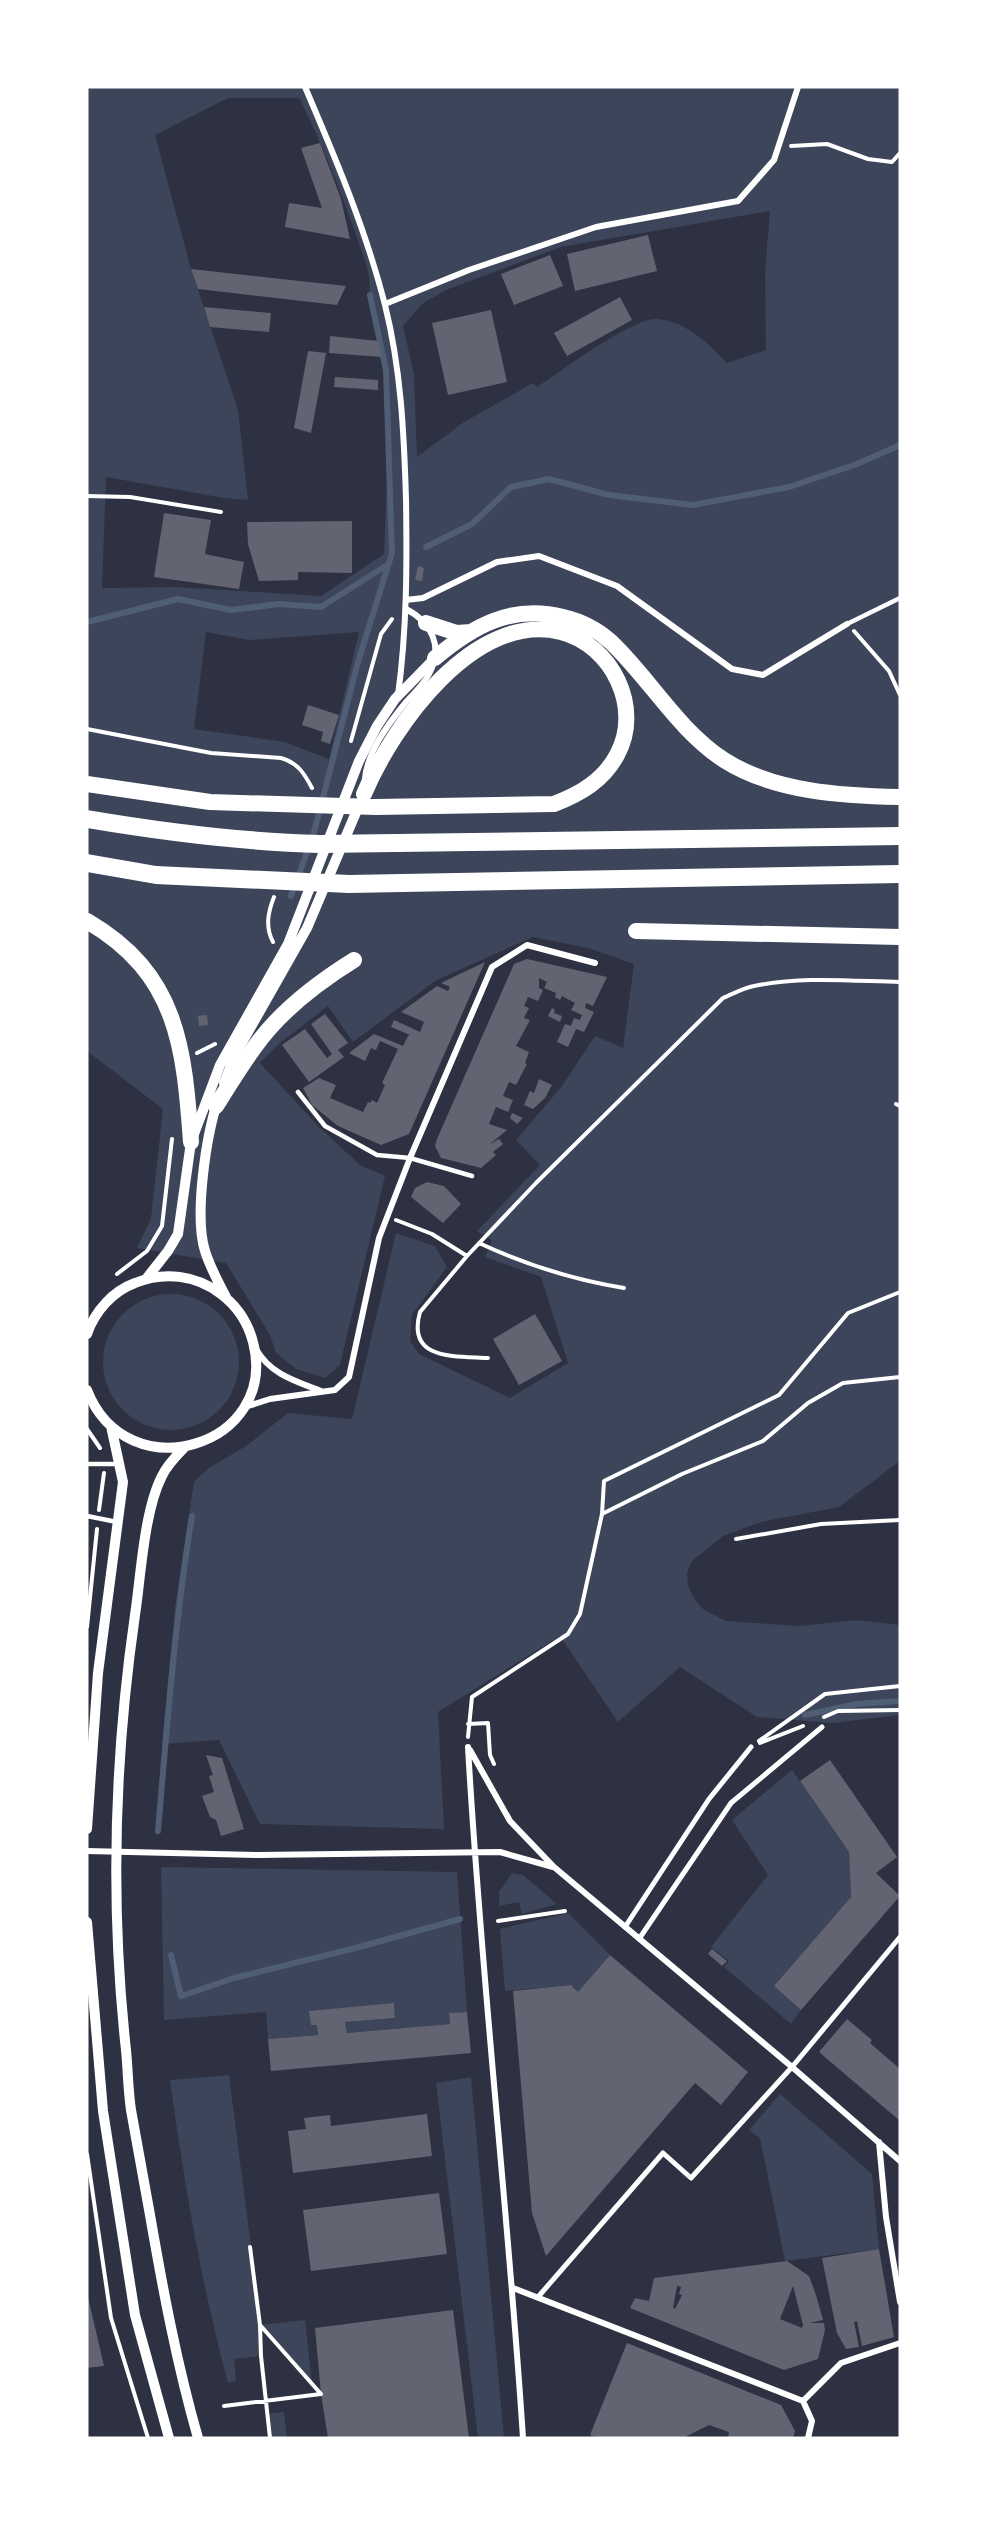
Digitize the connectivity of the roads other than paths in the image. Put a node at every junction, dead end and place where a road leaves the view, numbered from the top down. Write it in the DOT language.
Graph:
graph roads {
  1 [pos="305,87"];
  2 [pos="798,87"];
  3 [pos="385,304"];
  4 [pos="900,598"];
  5 [pos="406,600"];
  6 [pos="406,609"];
  7 [pos="426,623"];
  8 [pos="847,624"];
  9 [pos="471,632"];
  10 [pos="435,658"];
  11 [pos="398,695"];
  12 [pos="87,784"];
  13 [pos="364,794"];
  14 [pos="900,797"];
  15 [pos="87,819"];
  16 [pos="900,836"];
  17 [pos="87,863"];
  18 [pos="900,874"];
  19 [pos="87,921"];
  20 [pos="636,931"];
  21 [pos="900,937"];
  22 [pos="354,960"];
  23 [pos="595,963"];
  24 [pos="298,1092"];
  25 [pos="216,1106"];
  26 [pos="191,1142"];
  27 [pos="410,1158"];
  28 [pos="472,1176"];
  29 [pos="146,1279"];
  30 [pos="226,1297"];
  31 [pos="90,1322"];
  32 [pos="87,1334"];
  33 [pos="254,1346"];
  34 [pos="87,1390"];
  35 [pos="324,1392"];
  36 [pos="243,1408"];
  37 [pos="111,1426"];
  38 [pos="184,1448"];
  39 [pos="87,1464"];
  40 [pos="121,1464"];
  41 [pos="87,1516"];
  42 [pos="119,1523"];
  43 [pos="822,1727"];
  44 [pos="751,1747"];
  45 [pos="87,1829"];
  46 [pos="87,1851"];
  47 [pos="115,1851"];
  48 [pos="474,1853"];
  49 [pos="554,1867"];
  50 [pos="87,1922"];
  51 [pos="625,1927"];
  52 [pos="900,1937"];
  53 [pos="639,1939"];
  54 [pos="792,2067"];
  55 [pos="879,2141"];
  56 [pos="900,2161"];
  57 [pos="513,2288"];
  58 [pos="538,2297"];
  59 [pos="900,2302"];
  60 [pos="900,2343"];
  61 [pos="803,2401"];
  62 [pos="169,2438"];
  63 [pos="198,2438"];
  64 [pos="523,2438"];
  65 [pos="808,2438"];
  1 -- 3 [label="street"];
  2 -- 3 [label="street"];
  3 -- 5 [label="street"];
  4 -- 8 [label="lane"];
  5 -- 6 [label="street"];
  5 -- 8 [label="street"];
  6 -- 7 [label="street"];
  6 -- 11 [label="street"];
  7 -- 9 [label="highway"];
  7 -- 10 [label="street"];
  9 -- 10 [label="highway"];
  9 -- 14 [label="highway"];
  10 -- 11 [label="street"];
  10 -- 13 [label="street"];
  11 -- 26 [label="street"];
  12 -- 13 [label="highway"];
  13 -- 25 [label="street"];
  15 -- 16 [label="highway"];
  17 -- 18 [label="highway"];
  19 -- 26 [label="highway"];
  20 -- 21 [label="highway"];
  22 -- 25 [label="highway"];
  23 -- 27 [label="street"];
  24 -- 27 [label="lane"];
  25 -- 30 [label="street"];
  26 -- 29 [label="street"];
  27 -- 28 [label="lane"];
  27 -- 35 [label="street"];
  29 -- 30 [label="street"];
  29 -- 31 [label="street"];
  30 -- 33 [label="street"];
  31 -- 32 [label="street"];
  33 -- 35 [label="street"];
  33 -- 36 [label="street"];
  34 -- 37 [label="street"];
  35 -- 36 [label="street"];
  36 -- 38 [label="street"];
  37 -- 38 [label="street"];
  37 -- 40 [label="street"];
  38 -- 47 [label="street"];
  39 -- 40 [label="lane"];
  40 -- 42 [label="street"];
  41 -- 42 [label="lane"];
  42 -- 45 [label="street"];
  43 -- 53 [label="street"];
  44 -- 51 [label="street"];
  46 -- 47 [label="street"];
  47 -- 48 [label="street"];
  47 -- 63 [label="street"];
  48 -- 49 [label="street"];
  48 -- 49 [label="street"];
  48 -- 57 [label="street"];
  49 -- 51 [label="street"];
  50 -- 62 [label="street"];
  51 -- 53 [label="street"];
  52 -- 54 [label="street"];
  53 -- 54 [label="street"];
  54 -- 55 [label="street"];
  54 -- 58 [label="street"];
  55 -- 56 [label="street"];
  55 -- 59 [label="street"];
  57 -- 58 [label="street"];
  57 -- 64 [label="street"];
  58 -- 61 [label="street"];
  60 -- 61 [label="street"];
  61 -- 65 [label="street"];
}
